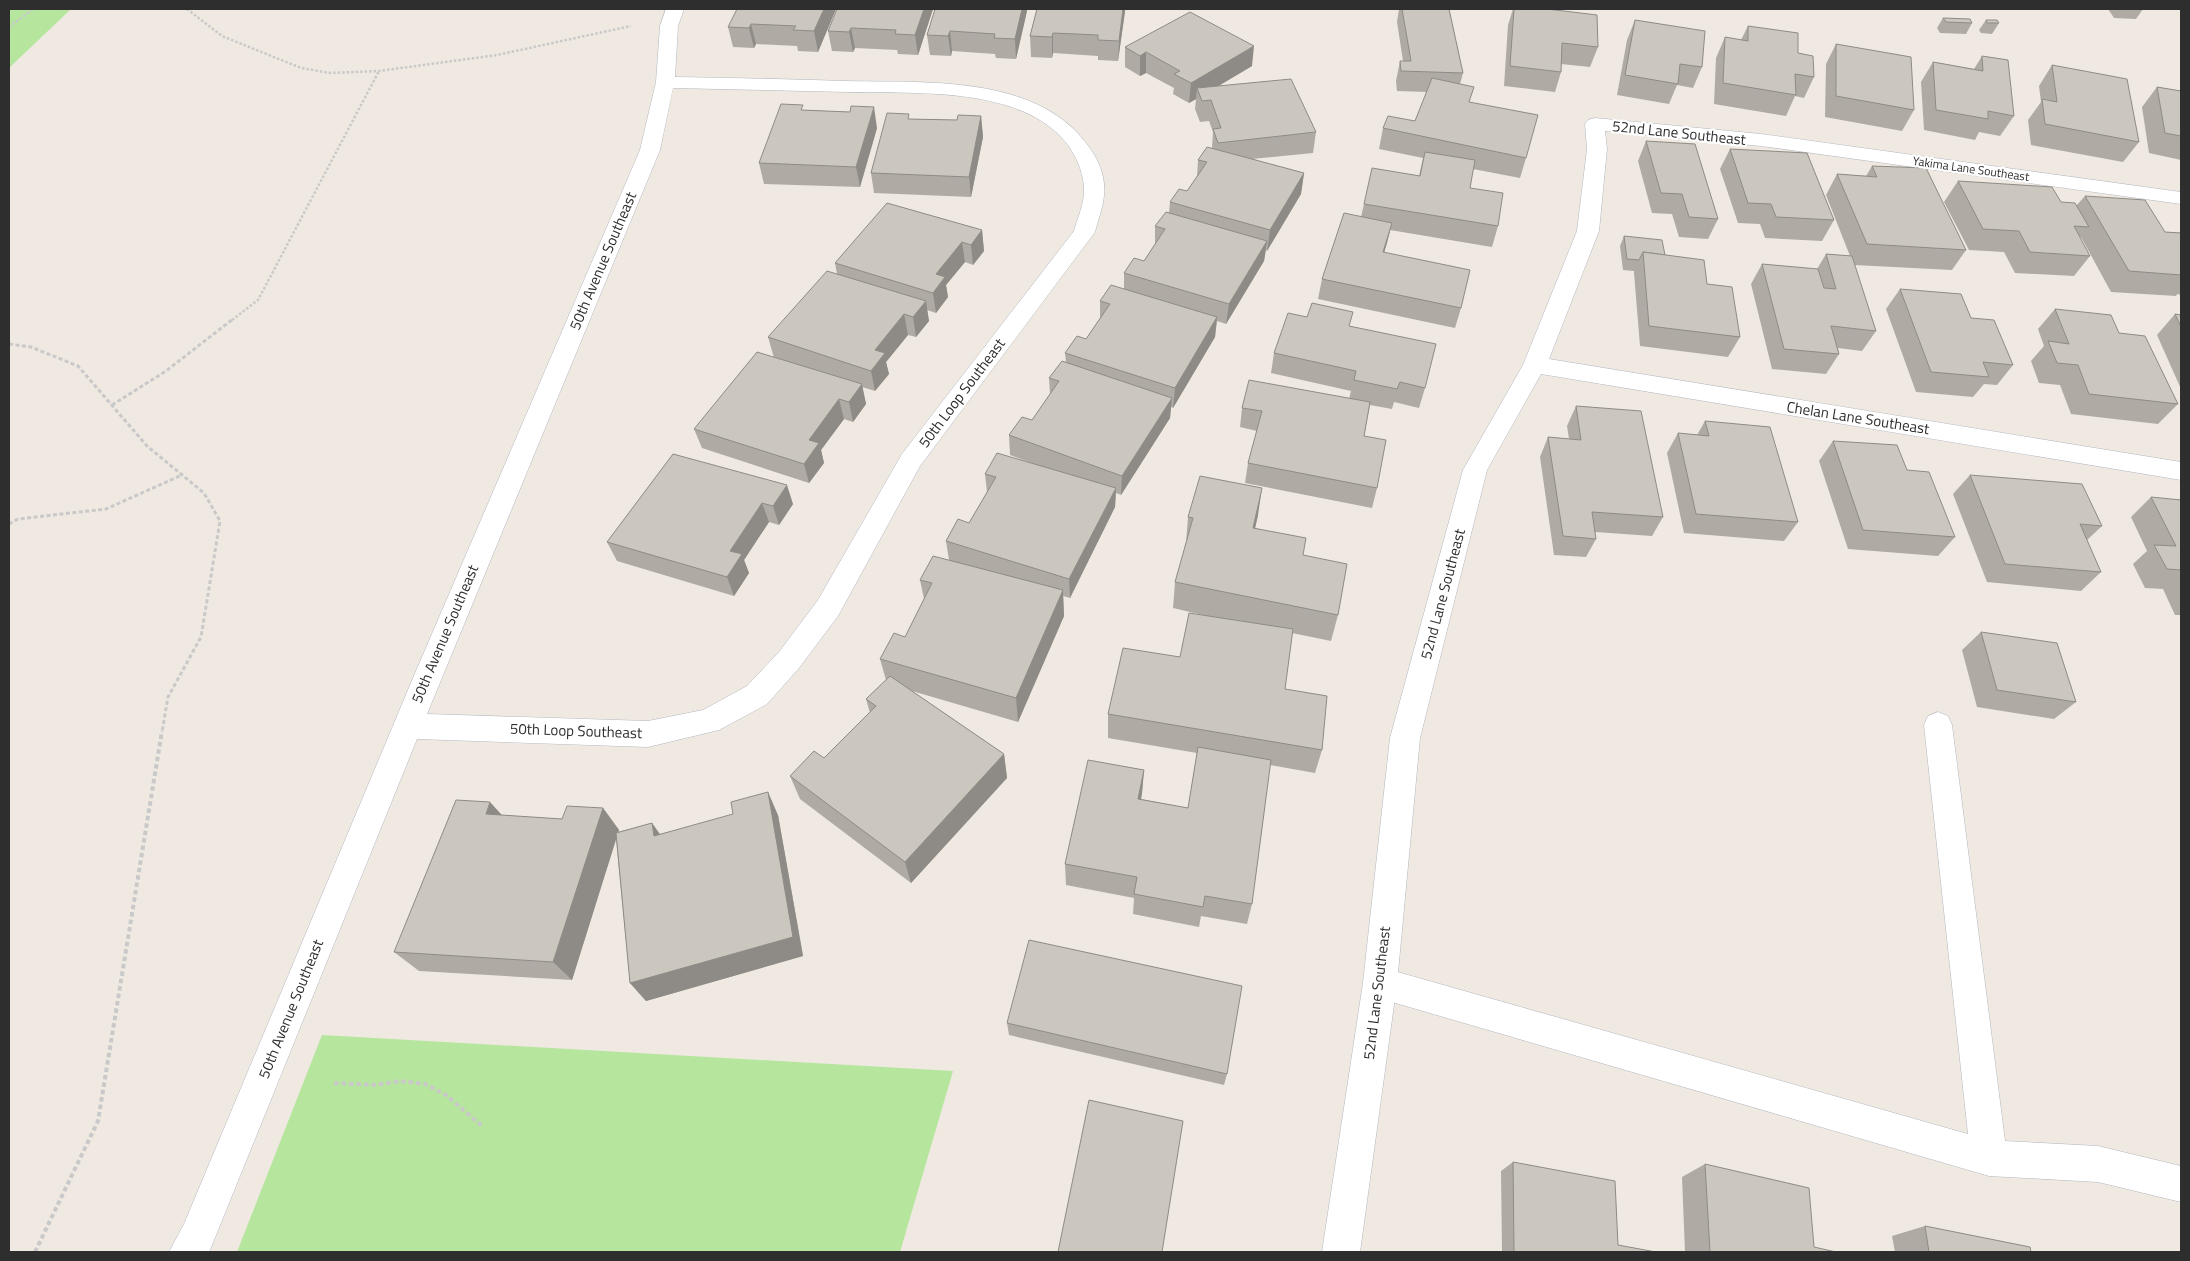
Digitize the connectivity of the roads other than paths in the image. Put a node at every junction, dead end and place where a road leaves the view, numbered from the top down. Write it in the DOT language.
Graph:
graph roads {
  1 [pos="675,9"];
  2 [pos="664,82"];
  3 [pos="1761,140"];
  4 [pos="2181,198"];
  5 [pos="1535,365"];
  6 [pos="2181,471"];
  7 [pos="1938,725"];
  8 [pos="407,726"];
  9 [pos="1380,983"];
  10 [pos="1989,1158"];
  11 [pos="2181,1184"];
  12 [pos="188,1252"];
  13 [pos="1341,1252"];
  1 -- 2 [label="street, 50th Avenue Southeast"];
  2 -- 8 [label="street, 50th Avenue Southeast"];
  2 -- 8 [label="street, 50th Loop Southeast"];
  3 -- 4 [label="street, Yakima Lane Southeast"];
  3 -- 5 [label="street, 52nd Lane Southeast"];
  5 -- 6 [label="street, Chelan Lane Southeast"];
  5 -- 9 [label="street, 52nd Lane Southeast"];
  7 -- 10 [label="street"];
  8 -- 12 [label="street, 50th Avenue Southeast"];
  9 -- 10 [label="street"];
  9 -- 13 [label="street, 52nd Lane Southeast"];
  10 -- 11 [label="street"];
}
